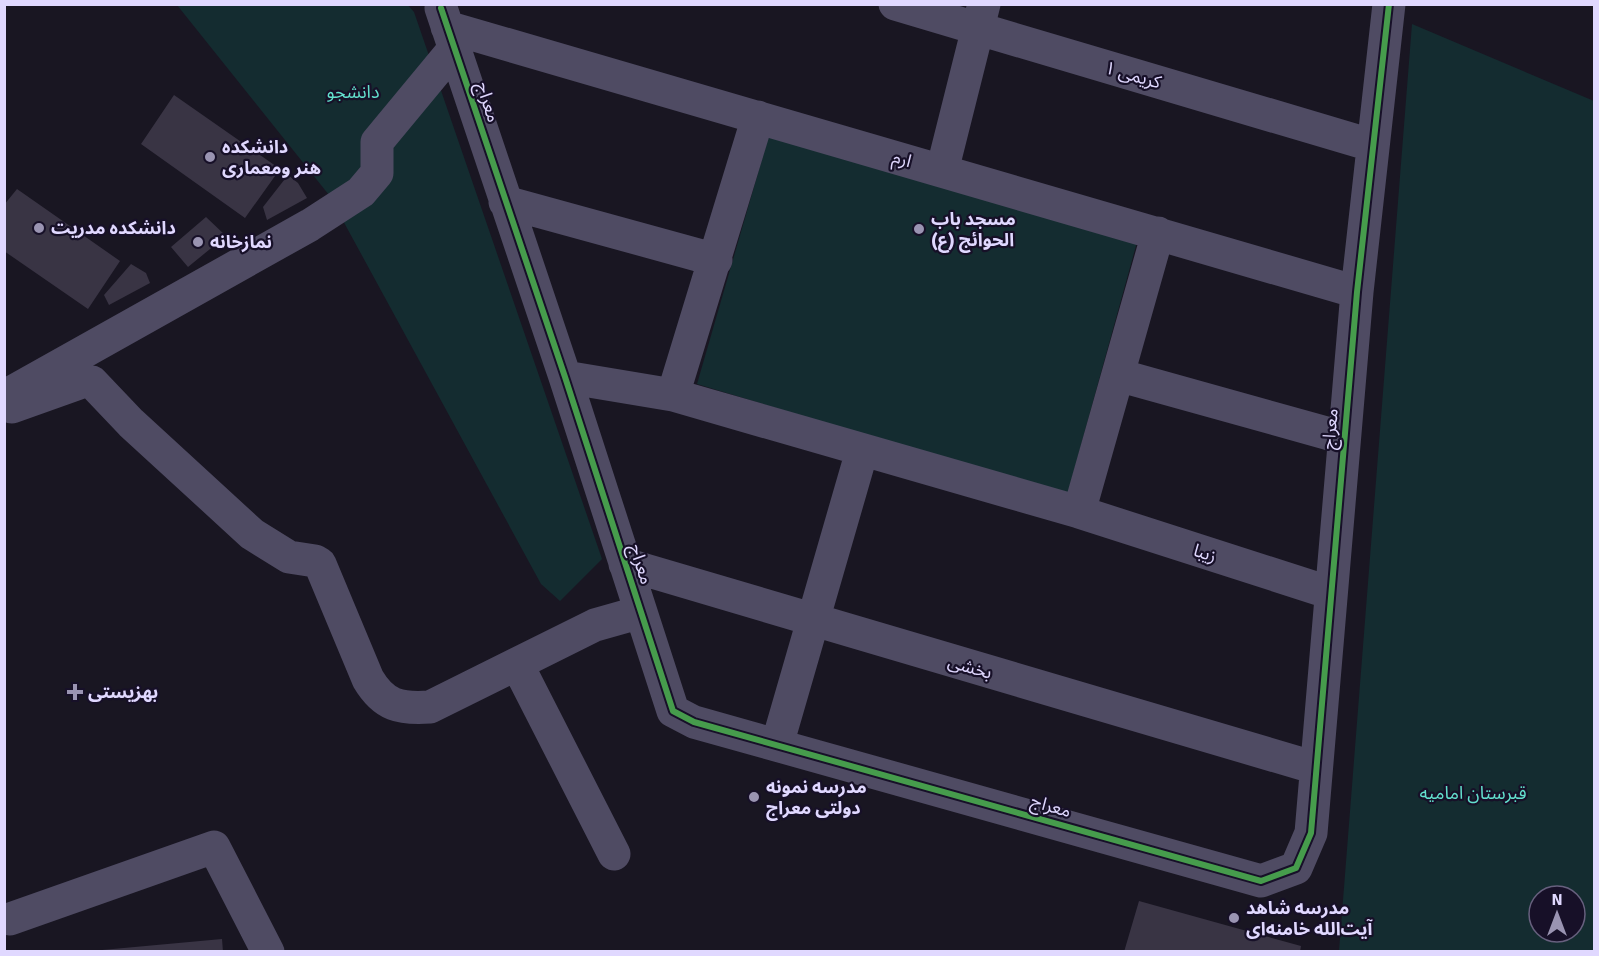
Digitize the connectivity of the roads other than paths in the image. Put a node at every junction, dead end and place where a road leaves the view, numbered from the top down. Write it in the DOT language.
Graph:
graph roads {
  1 [pos="895,4"];
  2 [pos="1389,4"];
  3 [pos="981,17"];
  4 [pos="444,19"];
  5 [pos="758,117"];
  6 [pos="1371,145"];
  7 [pos="942,171"];
  8 [pos="505,202"];
  9 [pos="1158,233"];
  10 [pos="716,261"];
  11 [pos="1357,292"];
  12 [pos="1118,375"];
  13 [pos="565,377"];
  14 [pos="673,395"];
  15 [pos="1344,438"];
  16 [pos="862,451"];
  17 [pos="1079,512"];
  18 [pos="625,564"];
  19 [pos="1331,593"];
  20 [pos="640,612"];
  21 [pos="814,622"];
  22 [pos="517,663"];
  23 [pos="777,745"];
  24 [pos="1316,768"];
  25 [pos="614,854"];
  26 [pos="10,919"];
  27 [pos="268,951"];
  1 -- 3 [label="street, کریمی ۱"];
  2 -- 6 [label="street, معراج"];
  3 -- 6 [label="street, کریمی ۱"];
  3 -- 7 [label="street"];
  4 -- 5 [label="street, ارم"];
  4 -- 8 [label="street, معراج"];
  4 -- 22 [label="street"];
  5 -- 7 [label="street, ارم"];
  5 -- 10 [label="street"];
  6 -- 11 [label="street, معراج"];
  7 -- 9 [label="street, ارم"];
  8 -- 10 [label="street"];
  8 -- 13 [label="street, معراج"];
  9 -- 11 [label="street, ارم"];
  9 -- 12 [label="street"];
  10 -- 14 [label="street"];
  11 -- 15 [label="street, معراج"];
  12 -- 15 [label="street"];
  12 -- 17 [label="street"];
  13 -- 14 [label="street, زیبا"];
  13 -- 18 [label="street, معراج"];
  14 -- 16 [label="street, زیبا"];
  15 -- 19 [label="street, معراج"];
  16 -- 17 [label="street, زیبا"];
  16 -- 21 [label="street"];
  17 -- 19 [label="street, زیبا"];
  18 -- 20 [label="street, معراج"];
  18 -- 21 [label="street, بخشی"];
  19 -- 24 [label="street, معراج"];
  20 -- 22 [label="street"];
  20 -- 23 [label="street, معراج"];
  21 -- 23 [label="street"];
  21 -- 24 [label="street, بخشی"];
  22 -- 25 [label="street"];
  23 -- 24 [label="street, معراج"];
  26 -- 27 [label="street"];
}
